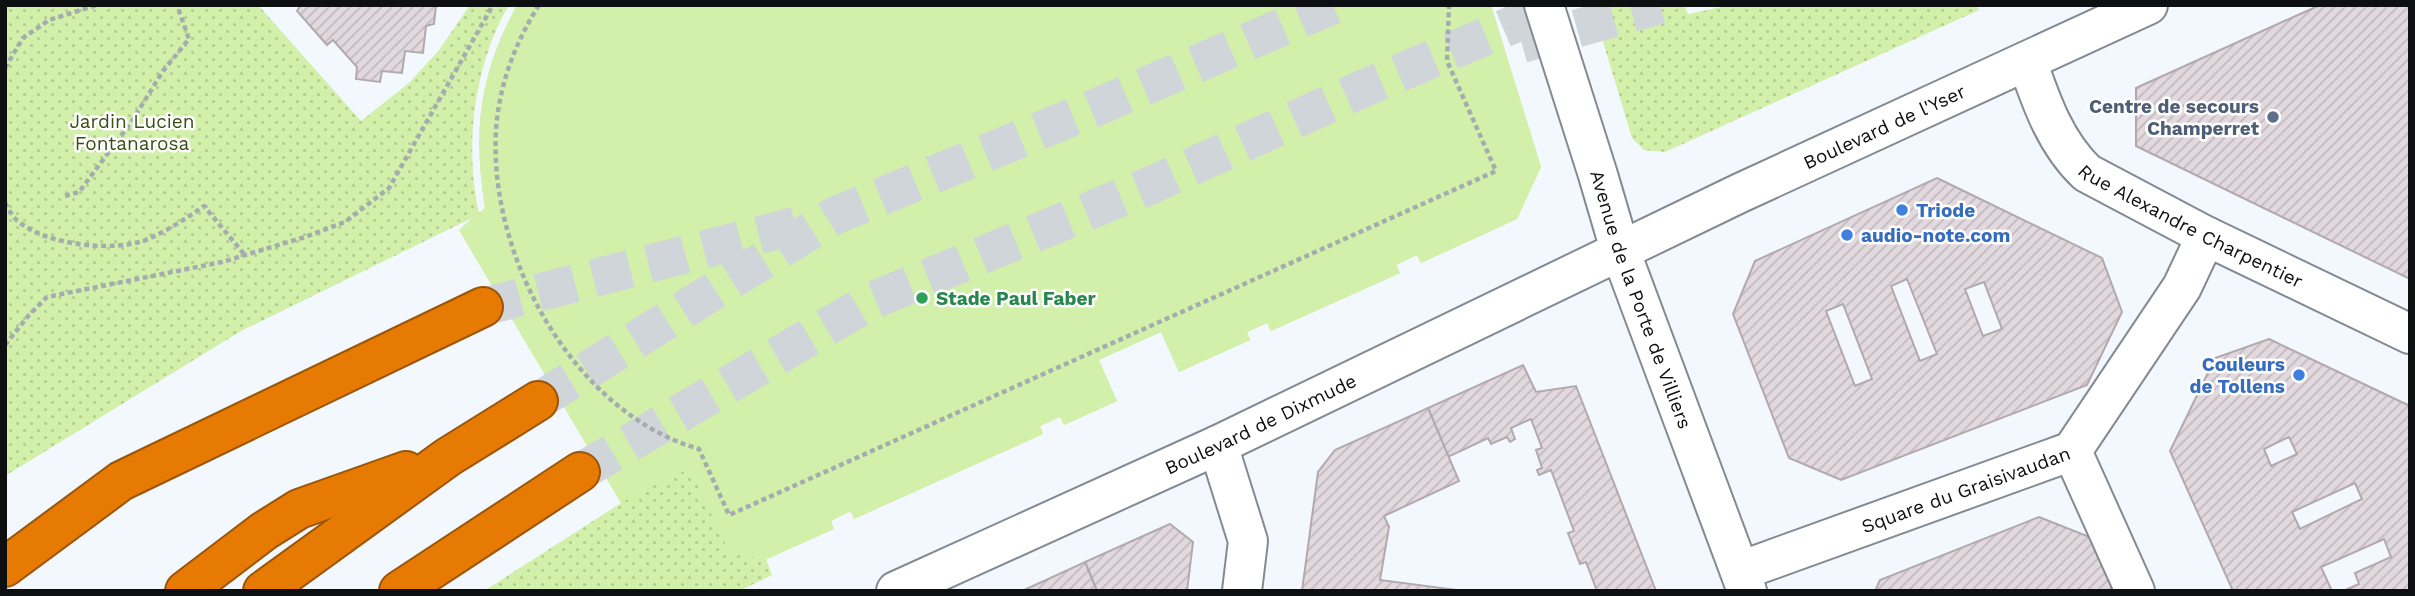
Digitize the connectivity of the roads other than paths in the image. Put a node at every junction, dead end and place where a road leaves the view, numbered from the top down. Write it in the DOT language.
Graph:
graph roads {
  1 [pos="1544,5"];
  2 [pos="2148,5"];
  3 [pos="2027,61"];
  4 [pos="2206,236"];
  5 [pos="1620,250"];
  6 [pos="483,307"];
  7 [pos="2410,334"];
  8 [pos="538,401"];
  9 [pos="1218,445"];
  10 [pos="2072,451"];
  11 [pos="448,457"];
  12 [pos="580,472"];
  13 [pos="5,567"];
  14 [pos="1744,581"];
  15 [pos="186,591"];
  16 [pos="263,591"];
  17 [pos="399,591"];
  18 [pos="896,591"];
  19 [pos="1242,591"];
  20 [pos="2135,591"];
  1 -- 5 [label="street, Avenue de la Porte de Villiers"];
  2 -- 3 [label="street, Boulevard de l'Yser"];
  3 -- 4 [label="street, Rue Alexandre Charpentier"];
  3 -- 5 [label="street, Boulevard de l'Yser"];
  4 -- 7 [label="street, Rue Alexandre Charpentier"];
  4 -- 10 [label="street, Square du Graisivaudan"];
  5 -- 9 [label="street, Boulevard de Dixmude"];
  5 -- 14 [label="street, Avenue de la Porte de Villiers"];
  6 -- 13 [label="highway"];
  8 -- 11 [label="highway"];
  9 -- 18 [label="street, Boulevard de Dixmude"];
  9 -- 19 [label="street"];
  10 -- 14 [label="street, Square du Graisivaudan"];
  10 -- 20 [label="street"];
  11 -- 15 [label="highway"];
  11 -- 16 [label="highway"];
  12 -- 17 [label="highway"];
}
